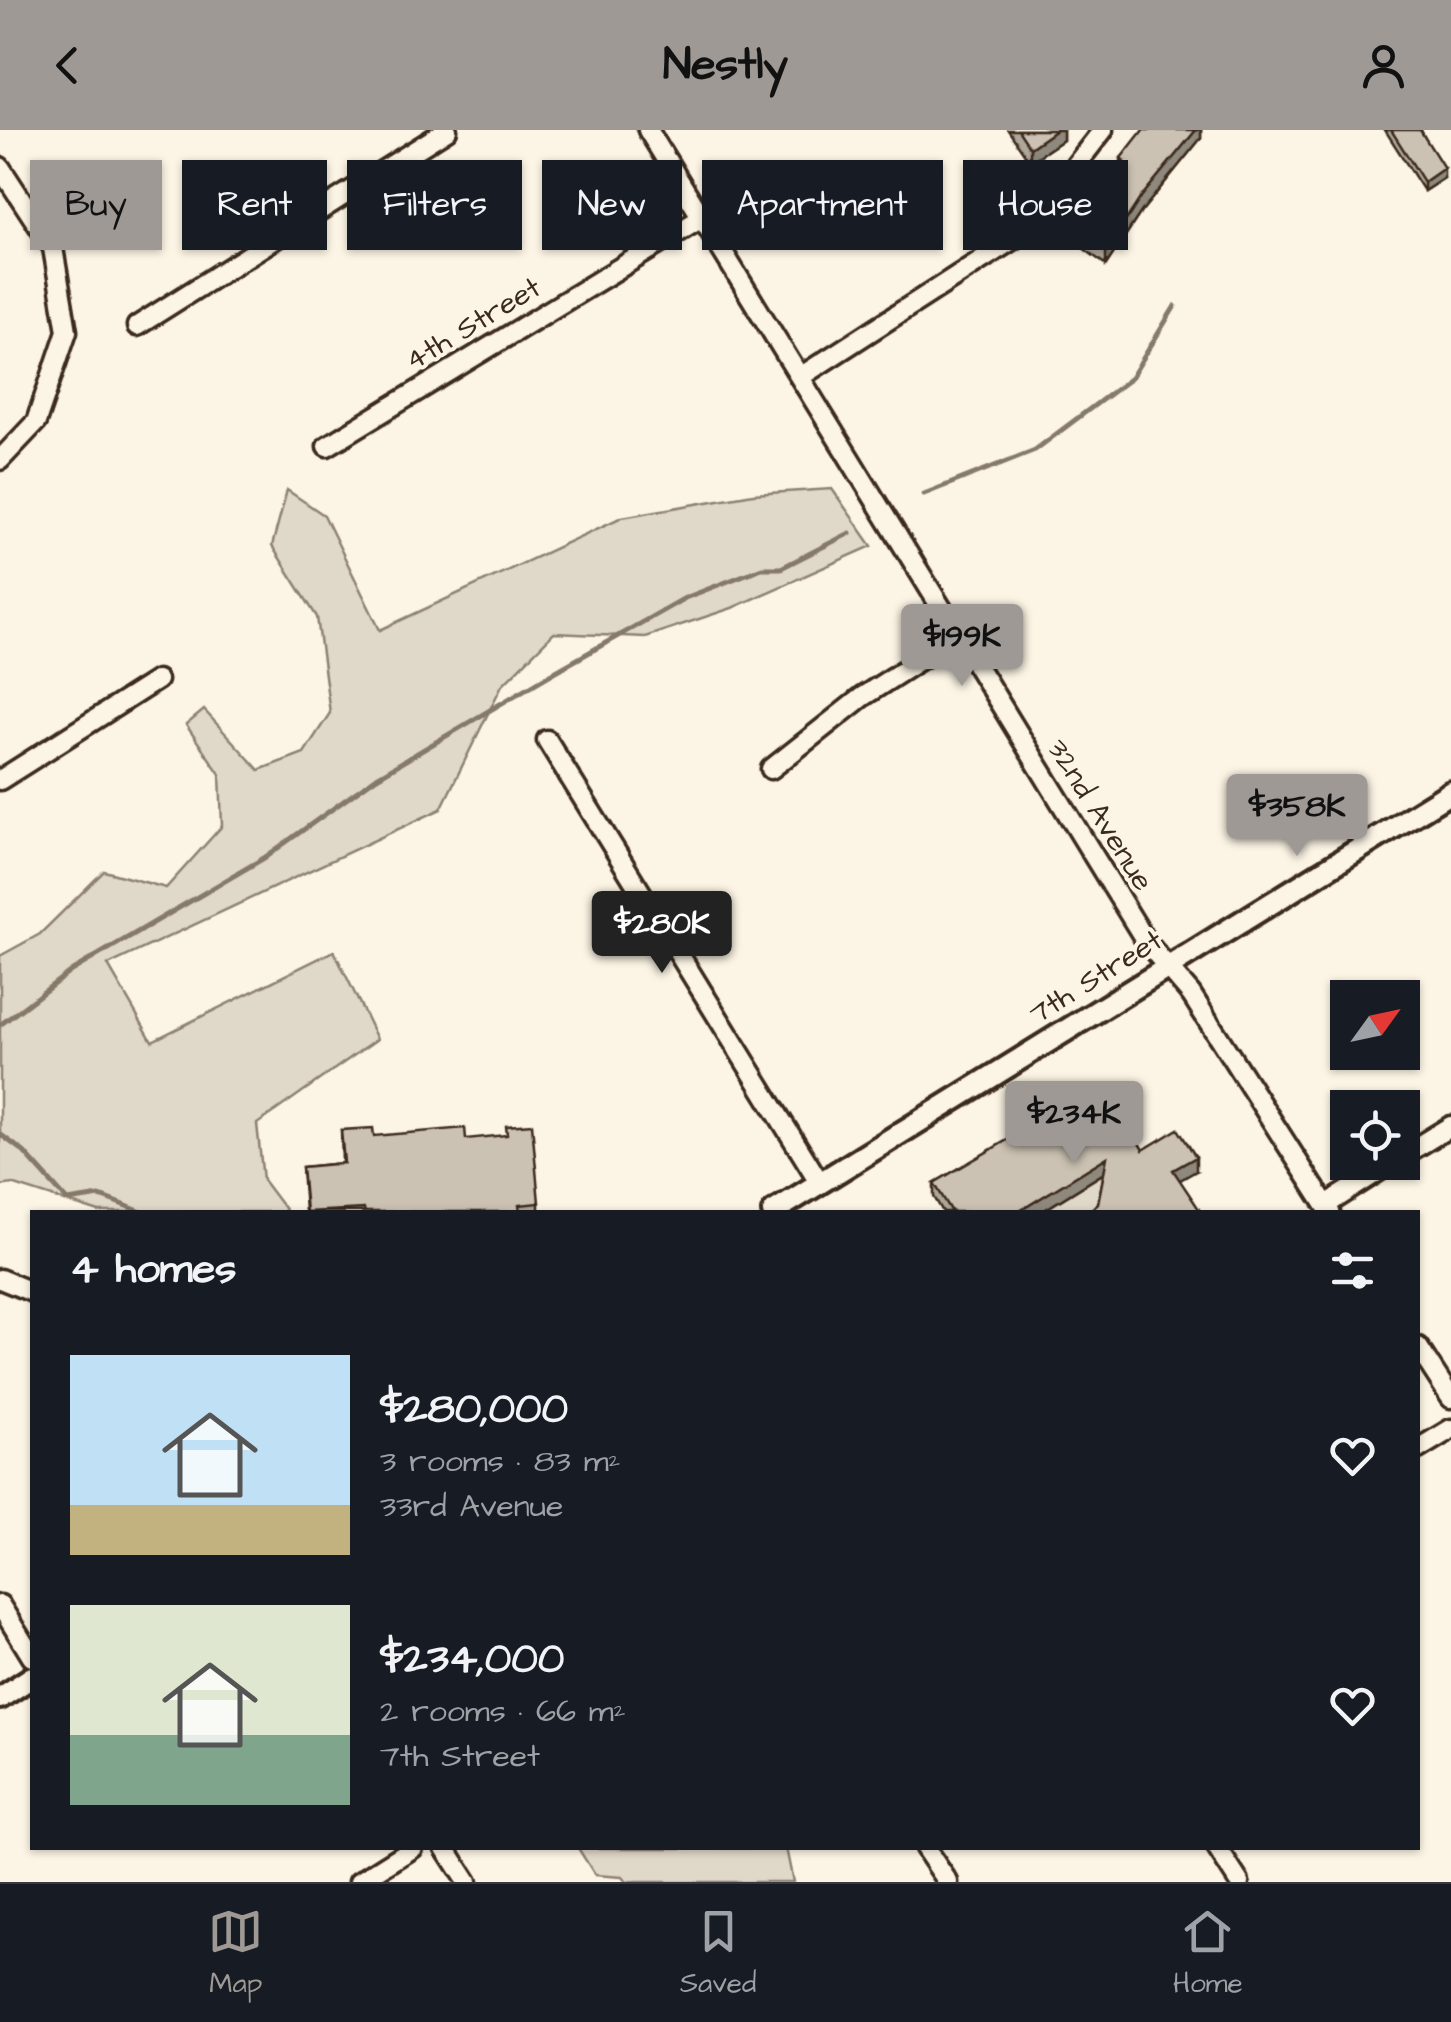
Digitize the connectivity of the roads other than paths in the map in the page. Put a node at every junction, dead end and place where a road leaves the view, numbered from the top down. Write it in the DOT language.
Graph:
graph roads {
  1 [pos="648,130"];
  2 [pos="1102,130"];
  3 [pos="442,131"];
  4 [pos="0,166"];
  5 [pos="700,219"];
  6 [pos="136,326"];
  7 [pos="800,377"];
  8 [pos="326,446"];
  9 [pos="0,460"];
  10 [pos="957,636"];
  11 [pos="157,680"];
  12 [pos="547,740"];
  13 [pos="771,769"];
  14 [pos="0,780"];
  15 [pos="1451,792"];
  16 [pos="1168,967"];
  17 [pos="1451,1126"];
  18 [pos="1420,1145"];
  19 [pos="1368,1180"];
  20 [pos="820,1183"];
  21 [pos="1328,1209"];
  22 [pos="776,1210"];
  23 [pos="0,1280"];
  24 [pos="30,1291"];
  25 [pos="1420,1350"];
  26 [pos="1451,1398"];
  27 [pos="1451,1429"];
  28 [pos="1420,1448"];
  29 [pos="0,1605"];
  30 [pos="30,1654"];
  31 [pos="30,1678"];
  32 [pos="0,1698"];
  33 [pos="411,1850"];
  34 [pos="446,1850"];
  35 [pos="926,1850"];
  36 [pos="1217,1850"];
  37 [pos="359,1882"];
  38 [pos="467,1882"];
  39 [pos="948,1882"];
  40 [pos="1239,1882"];
  1 -- 5 [label="street, 32nd Avenue"];
  2 -- 7 [label="street"];
  3 -- 6 [label="street"];
  4 -- 9 [label="street"];
  5 -- 7 [label="street, 32nd Avenue"];
  5 -- 8 [label="street, 4th Street"];
  7 -- 10 [label="street, 32nd Avenue"];
  10 -- 13 [label="street"];
  10 -- 16 [label="street, 32nd Avenue"];
  11 -- 14 [label="street"];
  12 -- 20 [label="street"];
  15 -- 16 [label="street, 7th Street"];
  16 -- 20 [label="street, 7th Street"];
  16 -- 21 [label="street, 32nd Avenue"];
  17 -- 18 [label="street"];
  19 -- 21 [label="street"];
  20 -- 22 [label="street, 7th Street"];
  23 -- 24 [label="street"];
  25 -- 26 [label="street"];
  27 -- 28 [label="street"];
  29 -- 30 [label="street"];
  31 -- 32 [label="street"];
  33 -- 37 [label="street"];
  34 -- 38 [label="street"];
  35 -- 39 [label="street"];
  36 -- 40 [label="street"];
}
